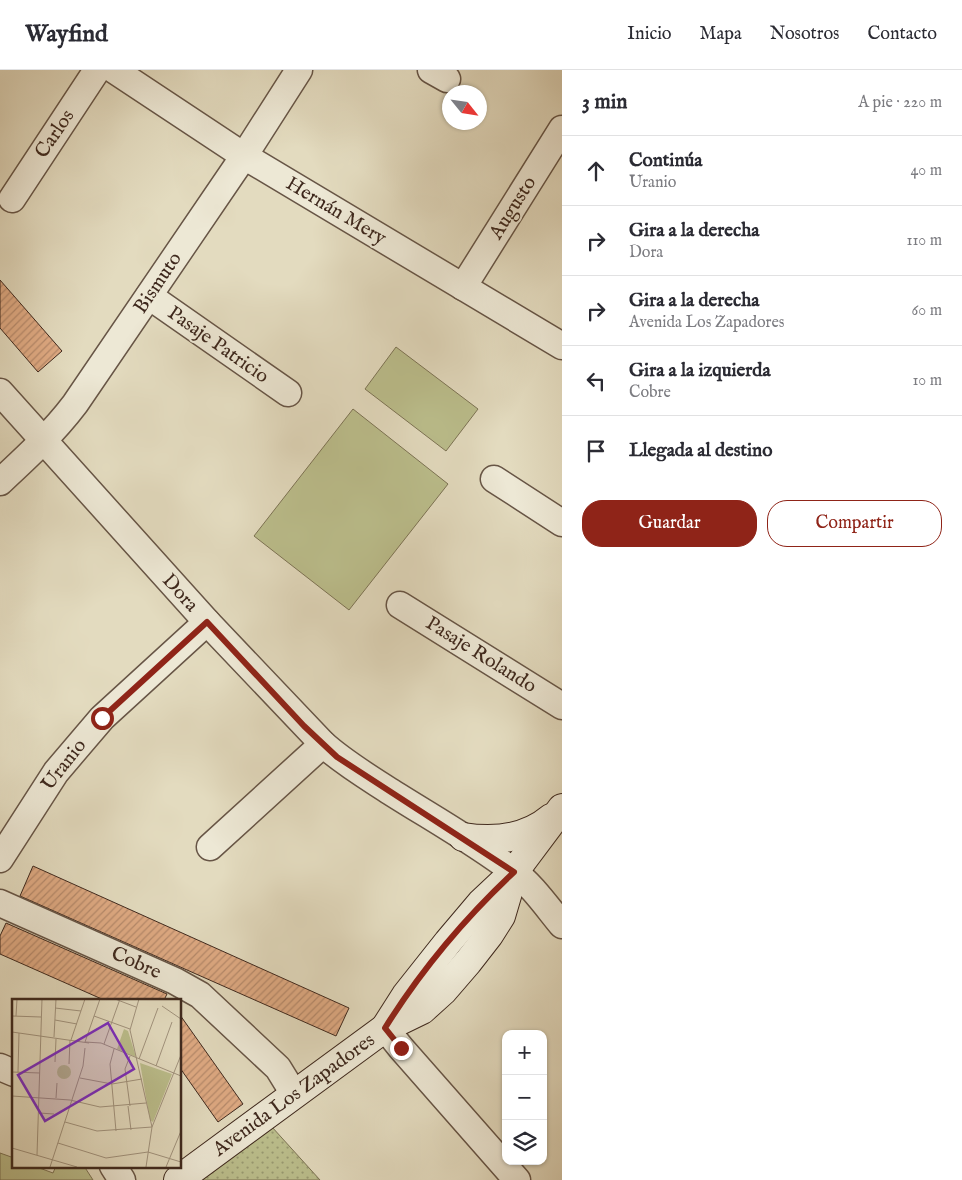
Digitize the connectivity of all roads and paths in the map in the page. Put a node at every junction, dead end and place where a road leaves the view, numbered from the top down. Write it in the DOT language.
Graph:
graph roads {
  1 [pos="97,70"];
  2 [pos="114,70"];
  3 [pos="299,70"];
  4 [pos="562,129"];
  5 [pos="244,156"];
  6 [pos="12,198"];
  7 [pos="463,287"];
  8 [pos="148,296"];
  9 [pos="562,346"];
  10 [pos="0,392"];
  11 [pos="288,393"];
  12 [pos="44,441"];
  13 [pos="494,479"];
  14 [pos="0,482"];
  15 [pos="562,523"];
  16 [pos="400,605"];
  17 [pos="207,622"];
  18 [pos="562,706"];
  19 [pos="323,744"];
  20 [pos="562,808"];
  21 [pos="463,837"];
  22 [pos="210,847"];
  23 [pos="0,859"];
  24 [pos="514,872"];
  25 [pos="0,903"];
  26 [pos="562,925"];
  27 [pos="385,1028"];
  28 [pos="0,1068"];
  29 [pos="12,1072"];
  30 [pos="294,1094"];
  31 [pos="114,1168"];
  32 [pos="122,1180"];
  33 [pos="178,1180"];
  34 [pos="517,1180"];
  1 -- 6 [label="street, Carlos"];
  2 -- 5 [label="street, Hernán Mery"];
  3 -- 5 [label="street, Bismuto"];
  4 -- 7 [label="street, Augusto"];
  5 -- 7 [label="street, Hernán Mery"];
  5 -- 8 [label="street, Bismuto"];
  7 -- 9 [label="street, Hernán Mery"];
  8 -- 11 [label="street, Pasaje Patricio"];
  8 -- 12 [label="street, Bismuto"];
  10 -- 12 [label="street, Dora"];
  12 -- 14 [label="street, Bismuto"];
  12 -- 17 [label="street, Dora"];
  13 -- 15 [label="street"];
  16 -- 18 [label="street, Pasaje Rolando"];
  17 -- 19 [label="street, Dora"];
  17 -- 23 [label="street, Uranio"];
  19 -- 21 [label="street, Dora"];
  19 -- 22 [label="street"];
  20 -- 21 [label="main road"];
  20 -- 24 [label="main road, Avenida Los Zapadores"];
  21 -- 24 [label="street, Dora"];
  24 -- 26 [label="street, Dora"];
  24 -- 27 [label="main road, Avenida Los Zapadores"];
  25 -- 30 [label="street, Cobre"];
  27 -- 30 [label="main road, Avenida Los Zapadores"];
  27 -- 34 [label="street"];
  28 -- 29 [label="street"];
  30 -- 33 [label="main road, Avenida Los Zapadores"];
  31 -- 32 [label="street"];
}
